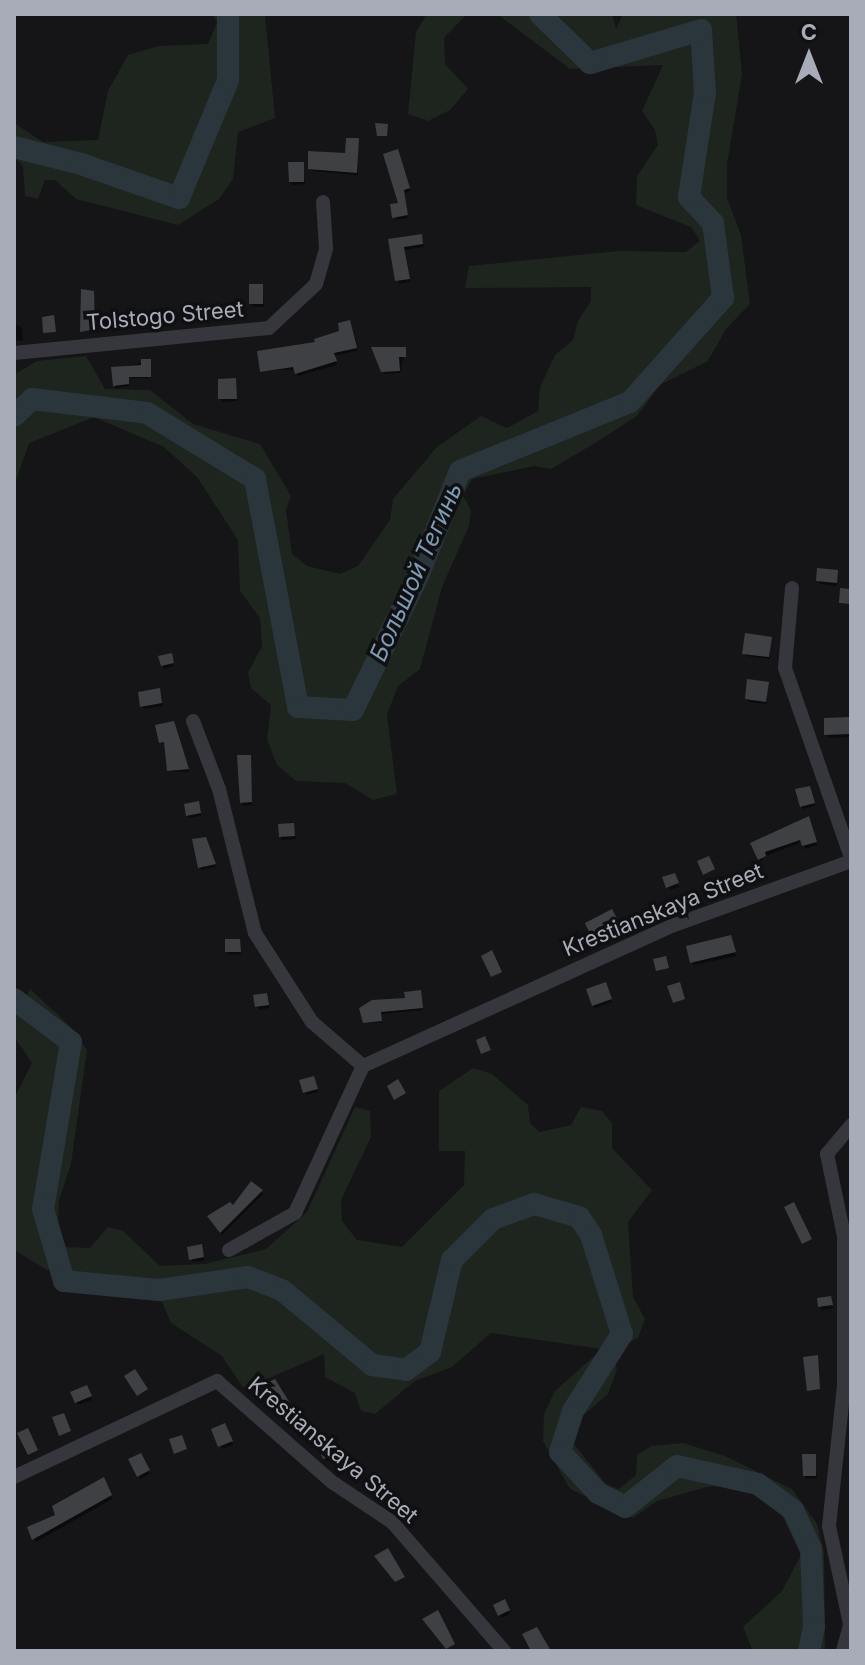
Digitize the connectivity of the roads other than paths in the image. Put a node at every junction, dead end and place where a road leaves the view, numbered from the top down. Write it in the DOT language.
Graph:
graph roads {
  1 [pos="323,202"];
  2 [pos="14,353"];
  3 [pos="792,588"];
  4 [pos="193,721"];
  5 [pos="851,859"];
  6 [pos="363,1066"];
  7 [pos="851,1125"];
  8 [pos="229,1250"];
  9 [pos="14,1477"];
  10 [pos="504,1651"];
  11 [pos="843,1651"];
  1 -- 2 [label="street, Tolstogo Street"];
  3 -- 5 [label="street, Krestianskaya Street"];
  4 -- 6 [label="street"];
  5 -- 6 [label="street, Krestianskaya Street"];
  6 -- 8 [label="street"];
  7 -- 11 [label="street"];
  9 -- 10 [label="street, Krestianskaya Street"];
}
